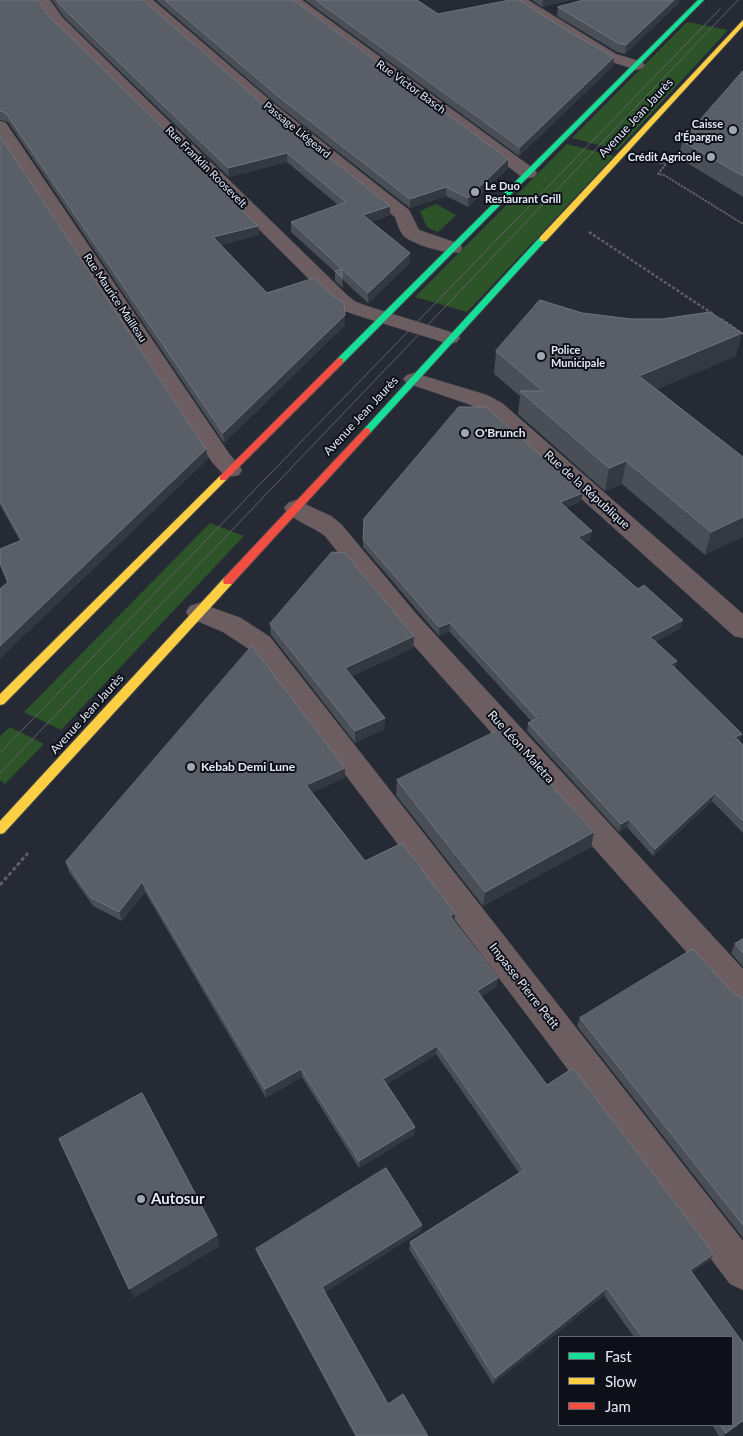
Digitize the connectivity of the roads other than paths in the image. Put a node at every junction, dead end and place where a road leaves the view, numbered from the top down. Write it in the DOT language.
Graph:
graph roads {
  1 [pos="43,0"];
  2 [pos="144,0"];
  3 [pos="293,0"];
  4 [pos="518,0"];
  5 [pos="701,0"];
  6 [pos="557,9"];
  7 [pos="538,14"];
  8 [pos="740,30"];
  9 [pos="637,65"];
  10 [pos="0,126"];
  11 [pos="528,173"];
  12 [pos="453,248"];
  13 [pos="382,317"];
  14 [pos="450,338"];
  15 [pos="414,379"];
  16 [pos="231,470"];
  17 [pos="296,508"];
  18 [pos="199,612"];
  19 [pos="743,629"];
  20 [pos="0,701"];
  21 [pos="0,829"];
  22 [pos="743,992"];
  23 [pos="743,1271"];
  1 -- 13 [label="street, Rue Franklin Roosevelt"];
  2 -- 12 [label="street, Passage Liégeard"];
  3 -- 11 [label="street, Rue Victor Basch"];
  4 -- 7 [label="street"];
  5 -- 9 [label="main road"];
  6 -- 7 [label="street"];
  7 -- 9 [label="street"];
  8 -- 14 [label="main road, Avenue Jean Jaurès"];
  9 -- 11 [label="main road"];
  10 -- 16 [label="street, Rue Maurice Mailleau"];
  11 -- 12 [label="main road"];
  12 -- 13 [label="main road"];
  13 -- 14 [label="street, Rue Franklin Roosevelt"];
  13 -- 16 [label="main road"];
  14 -- 15 [label="main road, Avenue Jean Jaurès"];
  15 -- 17 [label="main road, Avenue Jean Jaurès"];
  15 -- 19 [label="street, Rue de la République"];
  16 -- 20 [label="main road"];
  17 -- 18 [label="main road, Avenue Jean Jaurès"];
  17 -- 22 [label="street, Rue Léon Maletra"];
  18 -- 21 [label="main road, Avenue Jean Jaurès"];
  18 -- 23 [label="street, Impasse Pierre Petit"];
}
